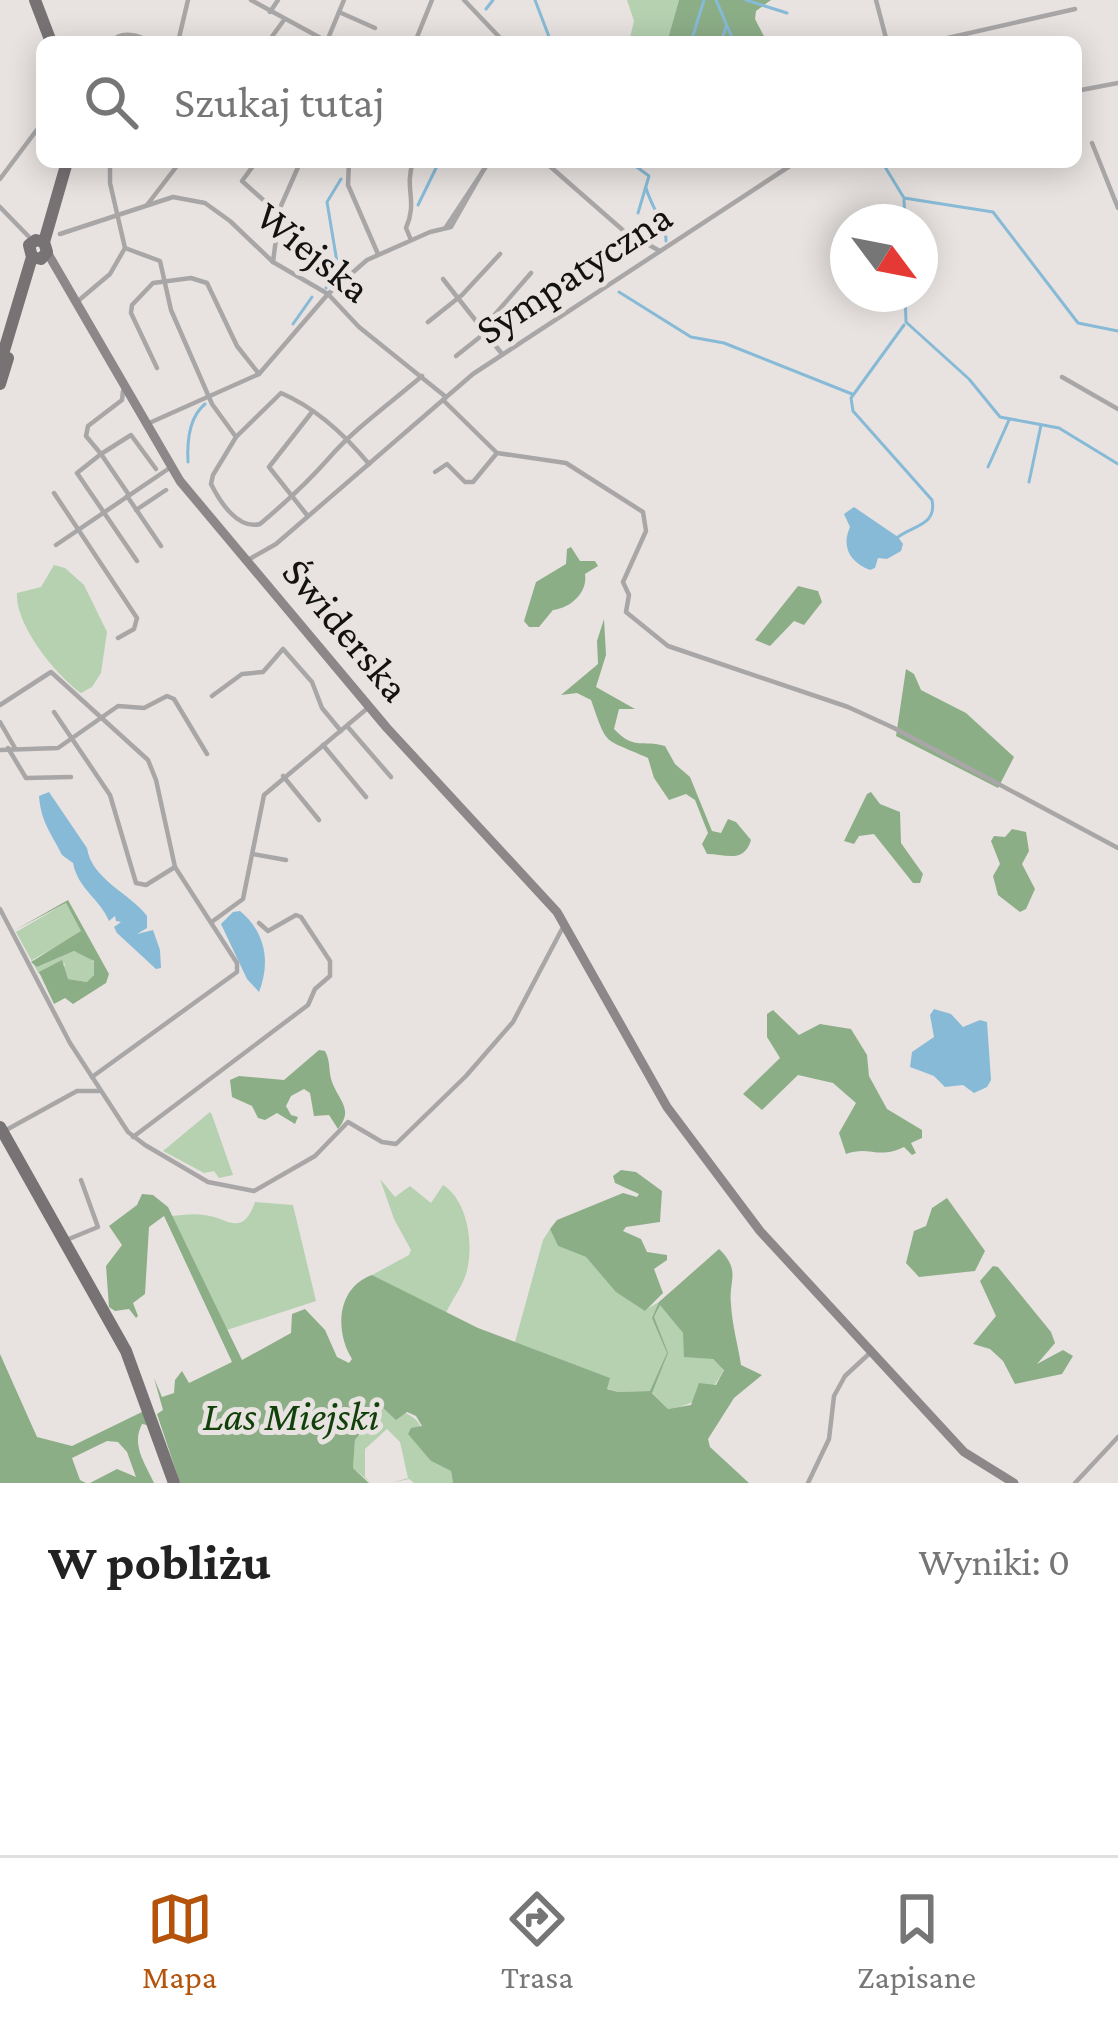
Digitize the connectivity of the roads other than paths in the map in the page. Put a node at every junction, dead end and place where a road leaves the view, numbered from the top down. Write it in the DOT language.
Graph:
graph roads {
  1 [pos="34,0"];
  2 [pos="188,0"];
  3 [pos="251,0"];
  4 [pos="278,0"];
  5 [pos="344,0"];
  6 [pos="432,0"];
  7 [pos="464,0"];
  8 [pos="876,0"];
  9 [pos="1076,9"];
  10 [pos="270,12"];
  11 [pos="339,12"];
  12 [pos="284,20"];
  13 [pos="375,28"];
  14 [pos="49,36"];
  15 [pos="179,36"];
  16 [pos="272,36"];
  17 [pos="316,36"];
  18 [pos="330,36"];
  19 [pos="417,36"];
  20 [pos="498,36"];
  21 [pos="885,36"];
  22 [pos="957,36"];
  23 [pos="1118,83"];
  24 [pos="1082,91"];
  25 [pos="36,131"];
  26 [pos="1092,143"];
  27 [pos="62,168"];
  28 [pos="110,168"];
  29 [pos="174,168"];
  30 [pos="252,168"];
  31 [pos="296,168"];
  32 [pos="349,168"];
  33 [pos="411,168"];
  34 [pos="485,168"];
  35 [pos="551,168"];
  36 [pos="787,168"];
  37 [pos="0,179"];
  38 [pos="146,206"];
  39 [pos="0,207"];
  40 [pos="1118,208"];
  41 [pos="279,213"];
  42 [pos="119,215"];
  43 [pos="60,234"];
  44 [pos="411,240"];
  45 [pos="125,248"];
  46 [pos="38,249"];
  47 [pos="661,250"];
  48 [pos="378,254"];
  49 [pos="500,254"];
  50 [pos="274,262"];
  51 [pos="531,273"];
  52 [pos="443,279"];
  53 [pos="164,281"];
  54 [pos="328,295"];
  55 [pos="458,298"];
  56 [pos="78,301"];
  57 [pos="428,322"];
  58 [pos="484,331"];
  59 [pos="502,354"];
  60 [pos="456,356"];
  61 [pos="0,364"];
  62 [pos="157,368"];
  63 [pos="259,374"];
  64 [pos="422,376"];
  65 [pos="1062,377"];
  66 [pos="0,384"];
  67 [pos="126,386"];
  68 [pos="208,397"];
  69 [pos="445,399"];
  70 [pos="1118,409"];
  71 [pos="312,412"];
  72 [pos="147,424"];
  73 [pos="234,440"];
  74 [pos="349,440"];
  75 [pos="497,453"];
  76 [pos="101,454"];
  77 [pos="369,464"];
  78 [pos="171,467"];
  79 [pos="156,470"];
  80 [pos="435,472"];
  81 [pos="166,490"];
  82 [pos="54,493"];
  83 [pos="128,495"];
  84 [pos="292,496"];
  85 [pos="136,510"];
  86 [pos="104,512"];
  87 [pos="309,517"];
  88 [pos="79,529"];
  89 [pos="56,545"];
  90 [pos="160,546"];
  91 [pos="137,561"];
  92 [pos="246,561"];
  93 [pos="118,638"];
  94 [pos="212,696"];
  95 [pos="0,706"];
  96 [pos="369,706"];
  97 [pos="54,712"];
  98 [pos="102,717"];
  99 [pos="0,722"];
  100 [pos="344,728"];
  101 [pos="73,740"];
  102 [pos="323,745"];
  103 [pos="12,748"];
  104 [pos="0,750"];
  105 [pos="207,754"];
  106 [pos="283,776"];
  107 [pos="71,777"];
  108 [pos="391,777"];
  109 [pos="365,797"];
  110 [pos="320,820"];
  111 [pos="1118,848"];
  112 [pos="254,854"];
  113 [pos="286,860"];
  114 [pos="175,867"];
  115 [pos="0,909"];
  116 [pos="213,920"];
  117 [pos="259,922"];
  118 [pos="565,926"];
  119 [pos="92,1078"];
  120 [pos="100,1090"];
  121 [pos="1,1130"];
  122 [pos="133,1136"];
  123 [pos="214,1174"];
  124 [pos="81,1180"];
  125 [pos="212,1183"];
  126 [pos="64,1240"];
  127 [pos="871,1352"];
  128 [pos="1118,1436"];
  129 [pos="174,1483"];
  130 [pos="808,1483"];
  131 [pos="1014,1483"];
  132 [pos="1076,1483"];
  1 -- 14 [label="main road"];
  2 -- 15 [label="street"];
  3 -- 10 [label="street"];
  4 -- 10 [label="street"];
  5 -- 11 [label="street"];
  6 -- 19 [label="street"];
  7 -- 20 [label="street"];
  8 -- 21 [label="street"];
  9 -- 22 [label="street"];
  10 -- 12 [label="street"];
  11 -- 13 [label="street"];
  11 -- 18 [label="street"];
  12 -- 16 [label="street"];
  12 -- 17 [label="street"];
  23 -- 24 [label="street"];
  25 -- 37 [label="street"];
  26 -- 40 [label="street"];
  27 -- 46 [label="main road"];
  28 -- 42 [label="street"];
  29 -- 38 [label="street"];
  30 -- 41 [label="street"];
  31 -- 41 [label="street"];
  32 -- 48 [label="street"];
  33 -- 44 [label="street"];
  34 -- 44 [label="street"];
  35 -- 47 [label="street"];
  36 -- 47 [label="street, Sympatyczna"];
  38 -- 42 [label="street, Wiejska"];
  38 -- 50 [label="street, Wiejska"];
  39 -- 46 [label="street"];
  41 -- 50 [label="street"];
  42 -- 43 [label="street, Wiejska"];
  42 -- 45 [label="street"];
  44 -- 48 [label="street"];
  45 -- 53 [label="street"];
  45 -- 56 [label="street"];
  46 -- 56 [label="street, Świderska"];
  46 -- 61 [label="main road"];
  46 -- 66 [label="main road"];
  47 -- 59 [label="street, Sympatyczna"];
  48 -- 54 [label="street"];
  49 -- 55 [label="street"];
  50 -- 54 [label="street, Wiejska"];
  51 -- 58 [label="street"];
  52 -- 55 [label="street"];
  53 -- 62 [label="street"];
  53 -- 63 [label="street"];
  53 -- 68 [label="street"];
  54 -- 63 [label="street"];
  54 -- 64 [label="street, Wiejska"];
  55 -- 57 [label="street"];
  55 -- 58 [label="street"];
  56 -- 67 [label="street, Świderska"];
  58 -- 59 [label="street"];
  58 -- 60 [label="street"];
  59 -- 69 [label="street, Sympatyczna"];
  63 -- 68 [label="street"];
  64 -- 69 [label="street, Wiejska"];
  64 -- 74 [label="street"];
  65 -- 70 [label="street"];
  67 -- 72 [label="street, Świderska"];
  67 -- 76 [label="street"];
  68 -- 72 [label="street"];
  68 -- 73 [label="street"];
  69 -- 75 [label="street, Wiejska"];
  69 -- 77 [label="street, Sympatyczna"];
  71 -- 73 [label="street"];
  71 -- 74 [label="street"];
  71 -- 84 [label="street"];
  72 -- 78 [label="street, Świderska"];
  73 -- 84 [label="street"];
  74 -- 77 [label="street"];
  74 -- 84 [label="street"];
  75 -- 80 [label="street"];
  75 -- 111 [label="street"];
  76 -- 79 [label="street"];
  76 -- 83 [label="street"];
  76 -- 86 [label="street"];
  77 -- 87 [label="street, Sympatyczna"];
  78 -- 83 [label="street"];
  78 -- 92 [label="street, Świderska"];
  81 -- 85 [label="street"];
  82 -- 88 [label="street"];
  83 -- 85 [label="street"];
  83 -- 86 [label="street"];
  84 -- 87 [label="street"];
  85 -- 90 [label="street"];
  86 -- 88 [label="street"];
  86 -- 91 [label="street"];
  87 -- 92 [label="street, Sympatyczna"];
  88 -- 89 [label="street"];
  88 -- 93 [label="street"];
  92 -- 96 [label="street, Świderska"];
  94 -- 100 [label="street"];
  95 -- 98 [label="street"];
  96 -- 100 [label="street"];
  96 -- 118 [label="street, Świderska"];
  97 -- 101 [label="street"];
  98 -- 101 [label="street"];
  98 -- 105 [label="street"];
  98 -- 114 [label="street"];
  99 -- 103 [label="street"];
  100 -- 102 [label="street"];
  100 -- 108 [label="street"];
  101 -- 103 [label="street"];
  101 -- 114 [label="street"];
  102 -- 106 [label="street"];
  102 -- 109 [label="street"];
  103 -- 104 [label="street"];
  103 -- 107 [label="street"];
  106 -- 110 [label="street"];
  106 -- 112 [label="street"];
  112 -- 113 [label="street"];
  112 -- 116 [label="street"];
  114 -- 116 [label="street"];
  115 -- 119 [label="street"];
  116 -- 119 [label="street"];
  117 -- 122 [label="street"];
  118 -- 125 [label="street"];
  118 -- 127 [label="street, Świderska"];
  119 -- 120 [label="street"];
  120 -- 121 [label="street"];
  120 -- 122 [label="street"];
  121 -- 126 [label="main road"];
  122 -- 125 [label="street"];
  123 -- 125 [label="street"];
  124 -- 126 [label="street"];
  126 -- 129 [label="main road"];
  127 -- 130 [label="street"];
  127 -- 131 [label="street, Świderska"];
  128 -- 132 [label="street"];
}
